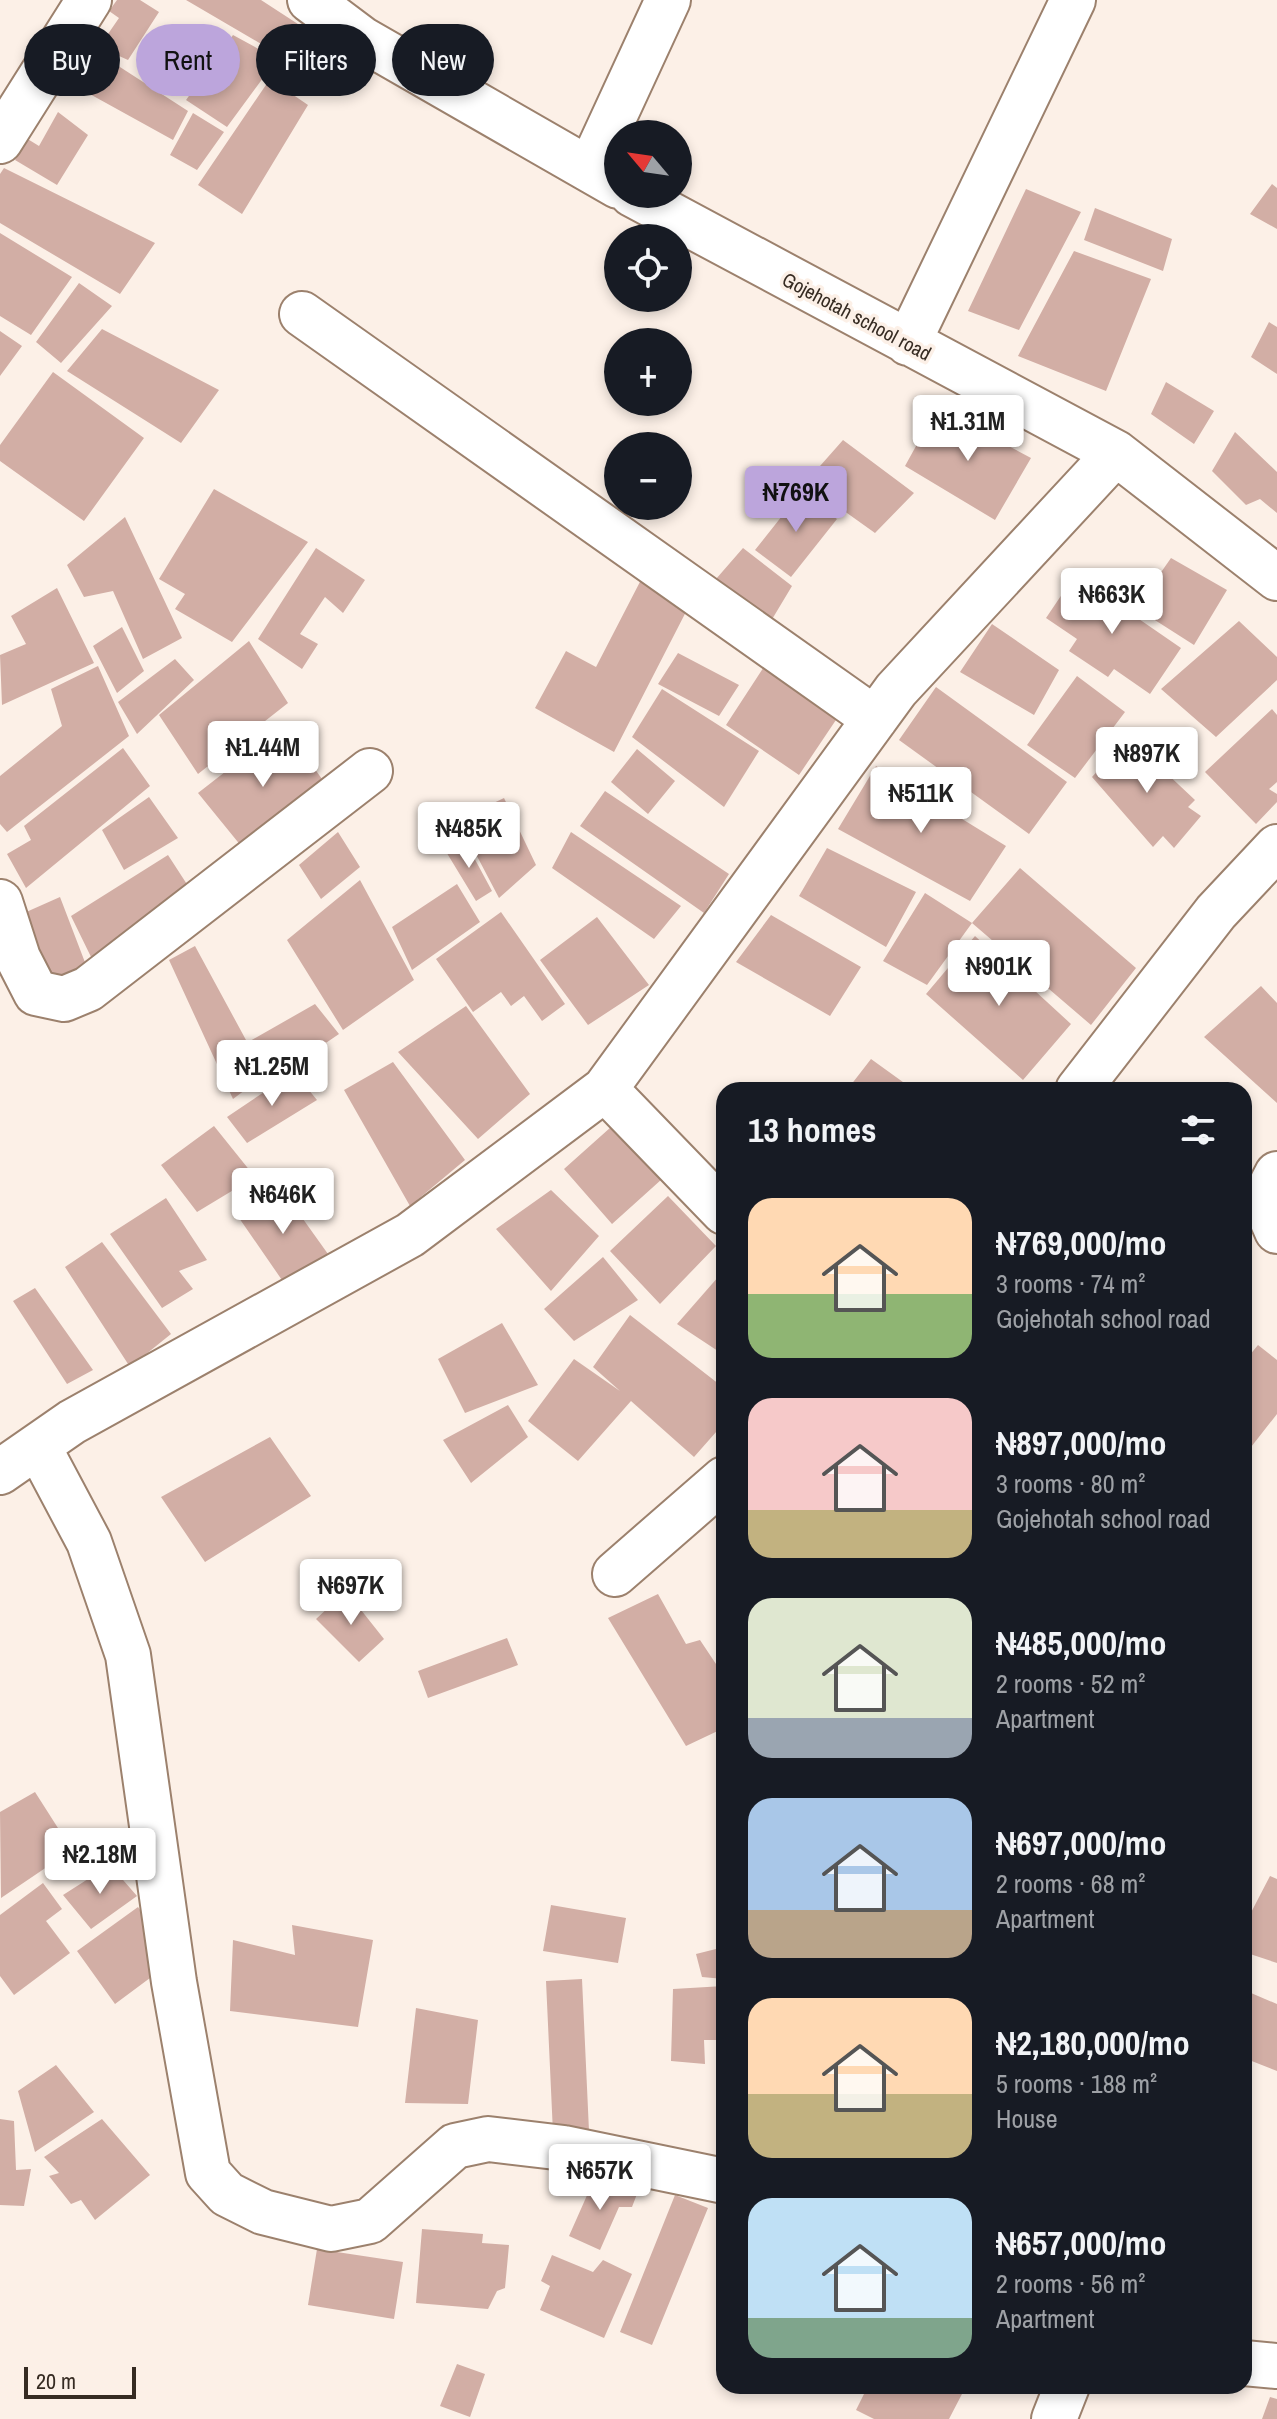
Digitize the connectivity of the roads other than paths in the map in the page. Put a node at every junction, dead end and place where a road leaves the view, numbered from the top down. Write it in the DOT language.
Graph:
graph roads {
  1 [pos="89,0"];
  2 [pos="310,0"];
  3 [pos="668,0"];
  4 [pos="1073,0"];
  5 [pos="625,120"];
  6 [pos="0,141"];
  7 [pos="604,177"];
  8 [pos="658,208"];
  9 [pos="302,314"];
  10 [pos="908,343"];
  11 [pos="1116,453"];
  12 [pos="1277,578"];
  13 [pos="875,719"];
  14 [pos="370,771"];
  15 [pos="1277,847"];
  16 [pos="0,902"];
  17 [pos="1084,1082"];
  18 [pos="605,1089"];
  19 [pos="1277,1174"];
  20 [pos="716,1204"];
  21 [pos="1277,1231"];
  22 [pos="38,1446"];
  23 [pos="0,1472"];
  24 [pos="716,1486"];
  25 [pos="615,1574"];
  26 [pos="716,2179"];
  27 [pos="1252,2364"];
  28 [pos="1277,2366"];
  29 [pos="1064,2394"];
  30 [pos="1054,2419"];
  1 -- 6 [label="street"];
  2 -- 7 [label="street"];
  3 -- 5 [label="street"];
  4 -- 10 [label="street"];
  8 -- 10 [label="street, Gojehotah school road"];
  9 -- 13 [label="street"];
  10 -- 11 [label="street, Gojehotah school road"];
  11 -- 12 [label="street, Gojehotah school road"];
  11 -- 13 [label="street"];
  13 -- 18 [label="street"];
  14 -- 16 [label="street"];
  15 -- 17 [label="street"];
  18 -- 20 [label="street"];
  18 -- 22 [label="street"];
  19 -- 21 [label="street"];
  22 -- 23 [label="street"];
  22 -- 26 [label="street"];
  24 -- 25 [label="street"];
  27 -- 28 [label="street"];
  29 -- 30 [label="street"];
}
